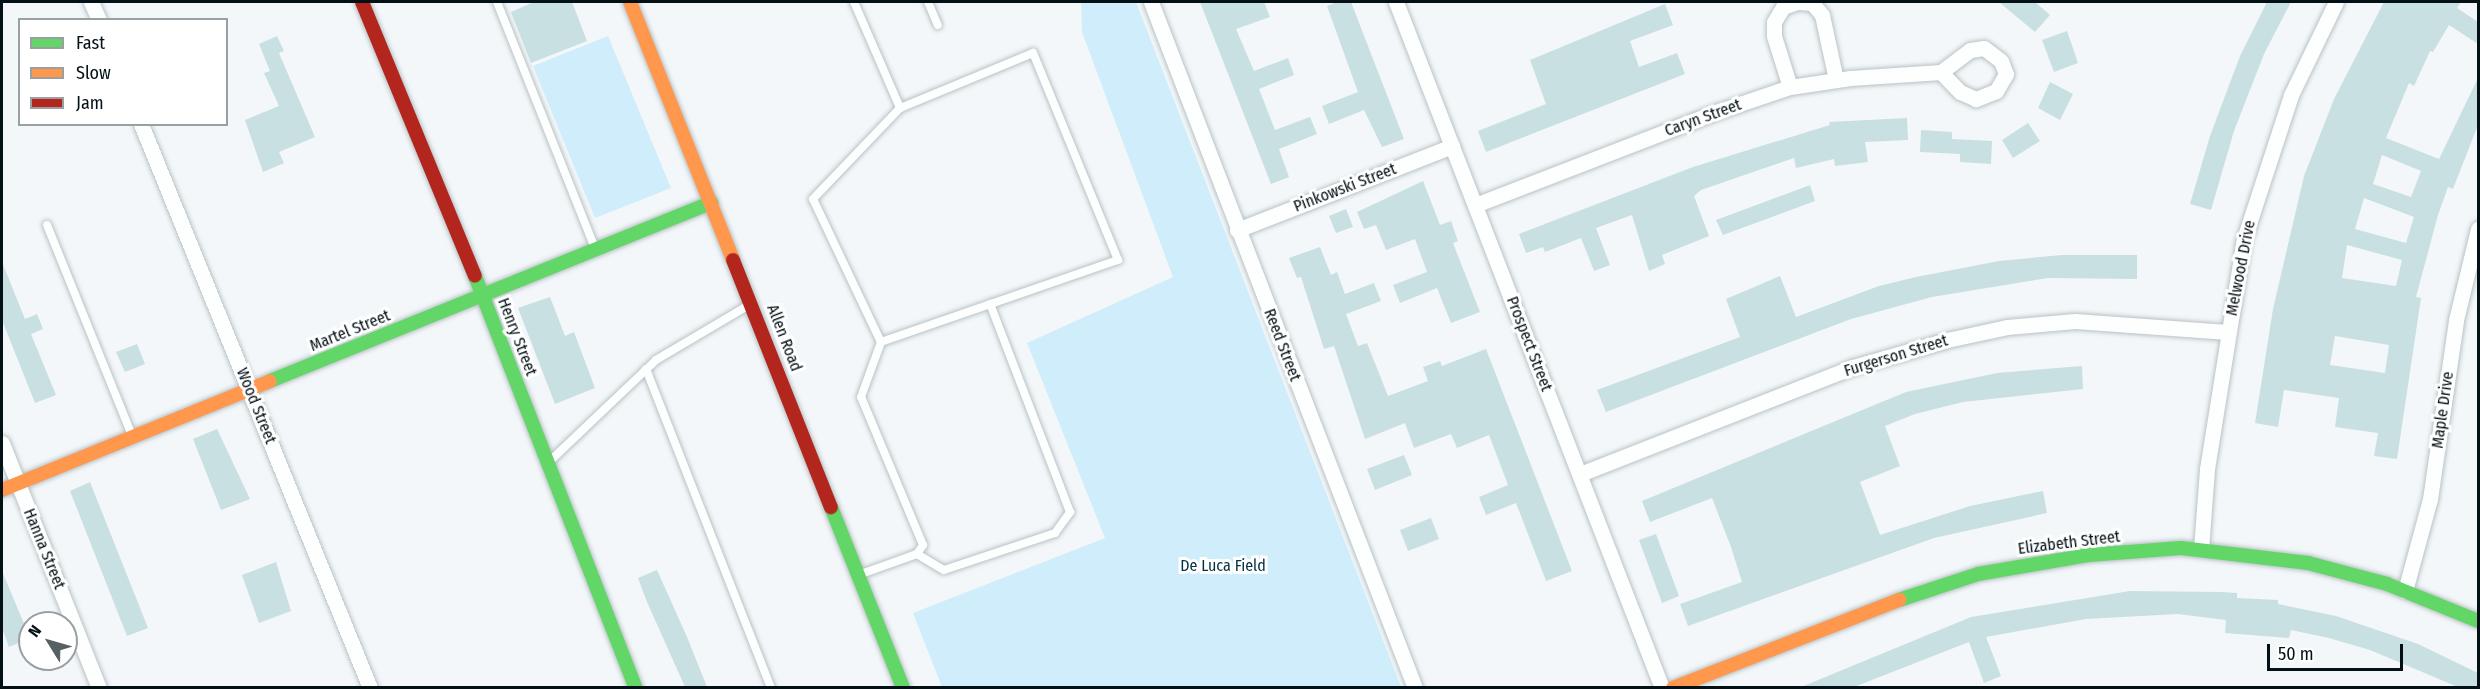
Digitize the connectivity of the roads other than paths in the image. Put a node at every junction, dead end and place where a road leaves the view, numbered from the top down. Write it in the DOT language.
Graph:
graph roads {
  1 [pos="91,2"];
  2 [pos="362,2"];
  3 [pos="497,2"];
  4 [pos="630,2"];
  5 [pos="854,2"];
  6 [pos="928,2"];
  7 [pos="1151,2"];
  8 [pos="1396,2"];
  9 [pos="1798,2"];
  10 [pos="2337,2"];
  11 [pos="98,18"];
  12 [pos="938,25"];
  13 [pos="1941,72"];
  14 [pos="1836,80"];
  15 [pos="1790,87"];
  16 [pos="900,108"];
  17 [pos="142,126"];
  18 [pos="1452,146"];
  19 [pos="711,203"];
  20 [pos="1475,205"];
  21 [pos="47,225"];
  22 [pos="2478,229"];
  23 [pos="1237,230"];
  24 [pos="596,249"];
  25 [pos="482,293"];
  26 [pos="753,303"];
  27 [pos="990,304"];
  28 [pos="2228,332"];
  29 [pos="881,342"];
  30 [pos="646,369"];
  31 [pos="249,390"];
  32 [pos="133,437"];
  33 [pos="2,443"];
  34 [pos="548,463"];
  35 [pos="1580,474"];
  36 [pos="18,484"];
  37 [pos="2,490"];
  38 [pos="2201,549"];
  39 [pos="917,554"];
  40 [pos="860,574"];
  41 [pos="2405,591"];
  42 [pos="2478,621"];
  43 [pos="99,687"];
  44 [pos="370,687"];
  45 [pos="636,687"];
  46 [pos="771,687"];
  47 [pos="903,687"];
  48 [pos="1415,687"];
  49 [pos="1662,687"];
  50 [pos="1673,687"];
  1 -- 11 [label="street"];
  2 -- 25 [label="street, Henry Street"];
  3 -- 24 [label="lane"];
  4 -- 19 [label="street, Allen Road"];
  5 -- 16 [label="lane"];
  6 -- 12 [label="lane"];
  7 -- 23 [label="street, Reed Street"];
  8 -- 18 [label="street, Prospect Street"];
  9 -- 14 [label="street"];
  9 -- 15 [label="street"];
  10 -- 28 [label="street, Melwood Drive"];
  13 -- 14 [label="street, Caryn Street"];
  14 -- 15 [label="street, Caryn Street"];
  15 -- 20 [label="street, Caryn Street"];
  16 -- 27 [label="lane"];
  16 -- 29 [label="lane"];
  17 -- 31 [label="street, Wood Street"];
  18 -- 20 [label="street, Prospect Street"];
  18 -- 23 [label="street, Pinkowski Street"];
  19 -- 24 [label="street, Martel Street"];
  19 -- 26 [label="street, Allen Road"];
  20 -- 35 [label="street, Prospect Street"];
  21 -- 32 [label="lane"];
  22 -- 41 [label="street, Maple Drive"];
  23 -- 48 [label="street, Reed Street"];
  24 -- 25 [label="street, Martel Street"];
  25 -- 31 [label="street, Martel Street"];
  25 -- 34 [label="street, Henry Street"];
  26 -- 30 [label="lane"];
  26 -- 40 [label="street, Allen Road"];
  27 -- 29 [label="lane"];
  27 -- 39 [label="lane"];
  28 -- 35 [label="street, Furgerson Street"];
  28 -- 38 [label="street, Melwood Drive"];
  29 -- 39 [label="lane"];
  30 -- 34 [label="lane"];
  30 -- 46 [label="lane"];
  31 -- 32 [label="street, Martel Street"];
  31 -- 44 [label="street, Wood Street"];
  32 -- 36 [label="street, Martel Street"];
  33 -- 36 [label="street, Hanna Street"];
  34 -- 45 [label="street, Henry Street"];
  35 -- 49 [label="street, Prospect Street"];
  36 -- 37 [label="street, Martel Street"];
  36 -- 43 [label="street, Hanna Street"];
  38 -- 41 [label="street, Elizabeth Street"];
  38 -- 50 [label="street, Elizabeth Street"];
  39 -- 40 [label="lane"];
  40 -- 47 [label="street, Allen Road"];
  41 -- 42 [label="street, Elizabeth Street"];
}
